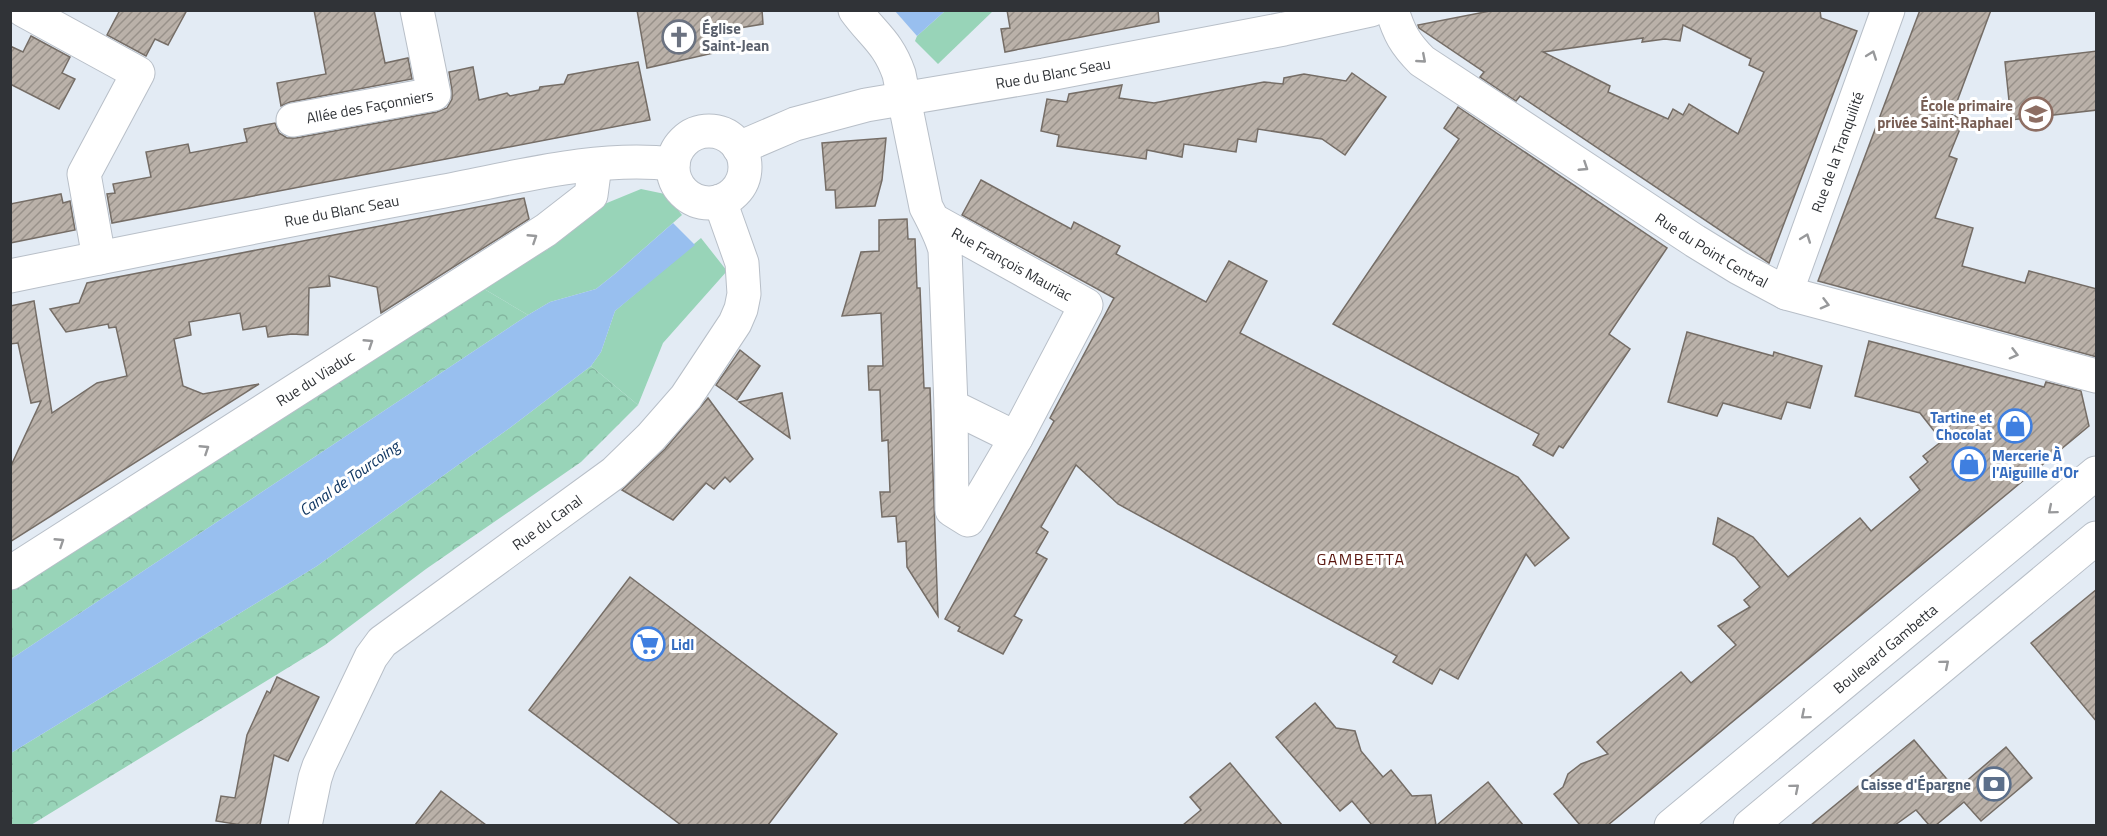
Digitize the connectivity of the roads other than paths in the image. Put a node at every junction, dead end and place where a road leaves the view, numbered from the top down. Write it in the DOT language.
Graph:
graph roads {
  1 [pos="23,10"];
  2 [pos="417,10"];
  3 [pos="855,10"];
  4 [pos="1371,10"];
  5 [pos="1392,10"];
  6 [pos="1888,10"];
  7 [pos="904,98"];
  8 [pos="293,120"];
  9 [pos="739,148"];
  10 [pos="673,164"];
  11 [pos="595,165"];
  12 [pos="720,201"];
  13 [pos="933,220"];
  14 [pos="99,258"];
  15 [pos="10,276"];
  16 [pos="1786,293"];
  17 [pos="2097,376"];
  18 [pos="951,406"];
  19 [pos="1016,438"];
  20 [pos="2097,472"];
  21 [pos="2097,538"];
  22 [pos="10,573"];
  23 [pos="305,825"];
  24 [pos="1671,825"];
  25 [pos="1750,825"];
  1 -- 14 [label="street"];
  2 -- 8 [label="street, Allée des Façonniers"];
  3 -- 7 [label="street, Rue François Mauriac"];
  4 -- 7 [label="street, Rue du Blanc Seau"];
  5 -- 16 [label="street, Rue du Point Central, one-way"];
  16 -- 6 [label="street, Rue de la Tranquilité, one-way"];
  7 -- 9 [label="street, Rue du Blanc Seau"];
  7 -- 13 [label="street, Rue François Mauriac"];
  9 -- 10 [label="street"];
  9 -- 12 [label="street"];
  10 -- 11 [label="street, Rue du Blanc Seau"];
  10 -- 12 [label="street"];
  11 -- 14 [label="street, Rue du Blanc Seau"];
  22 -- 11 [label="street, Rue du Viaduc, one-way"];
  12 -- 23 [label="street, Rue du Canal"];
  13 -- 18 [label="street, Rue François Mauriac"];
  13 -- 19 [label="street, Rue François Mauriac"];
  14 -- 15 [label="street, Rue du Blanc Seau"];
  16 -- 17 [label="street, Rue du Point Central, one-way"];
  18 -- 19 [label="street"];
  18 -- 19 [label="street, Rue François Mauriac"];
  20 -- 24 [label="street, Boulevard Gambetta, one-way"];
  25 -- 21 [label="street, one-way"];
}
